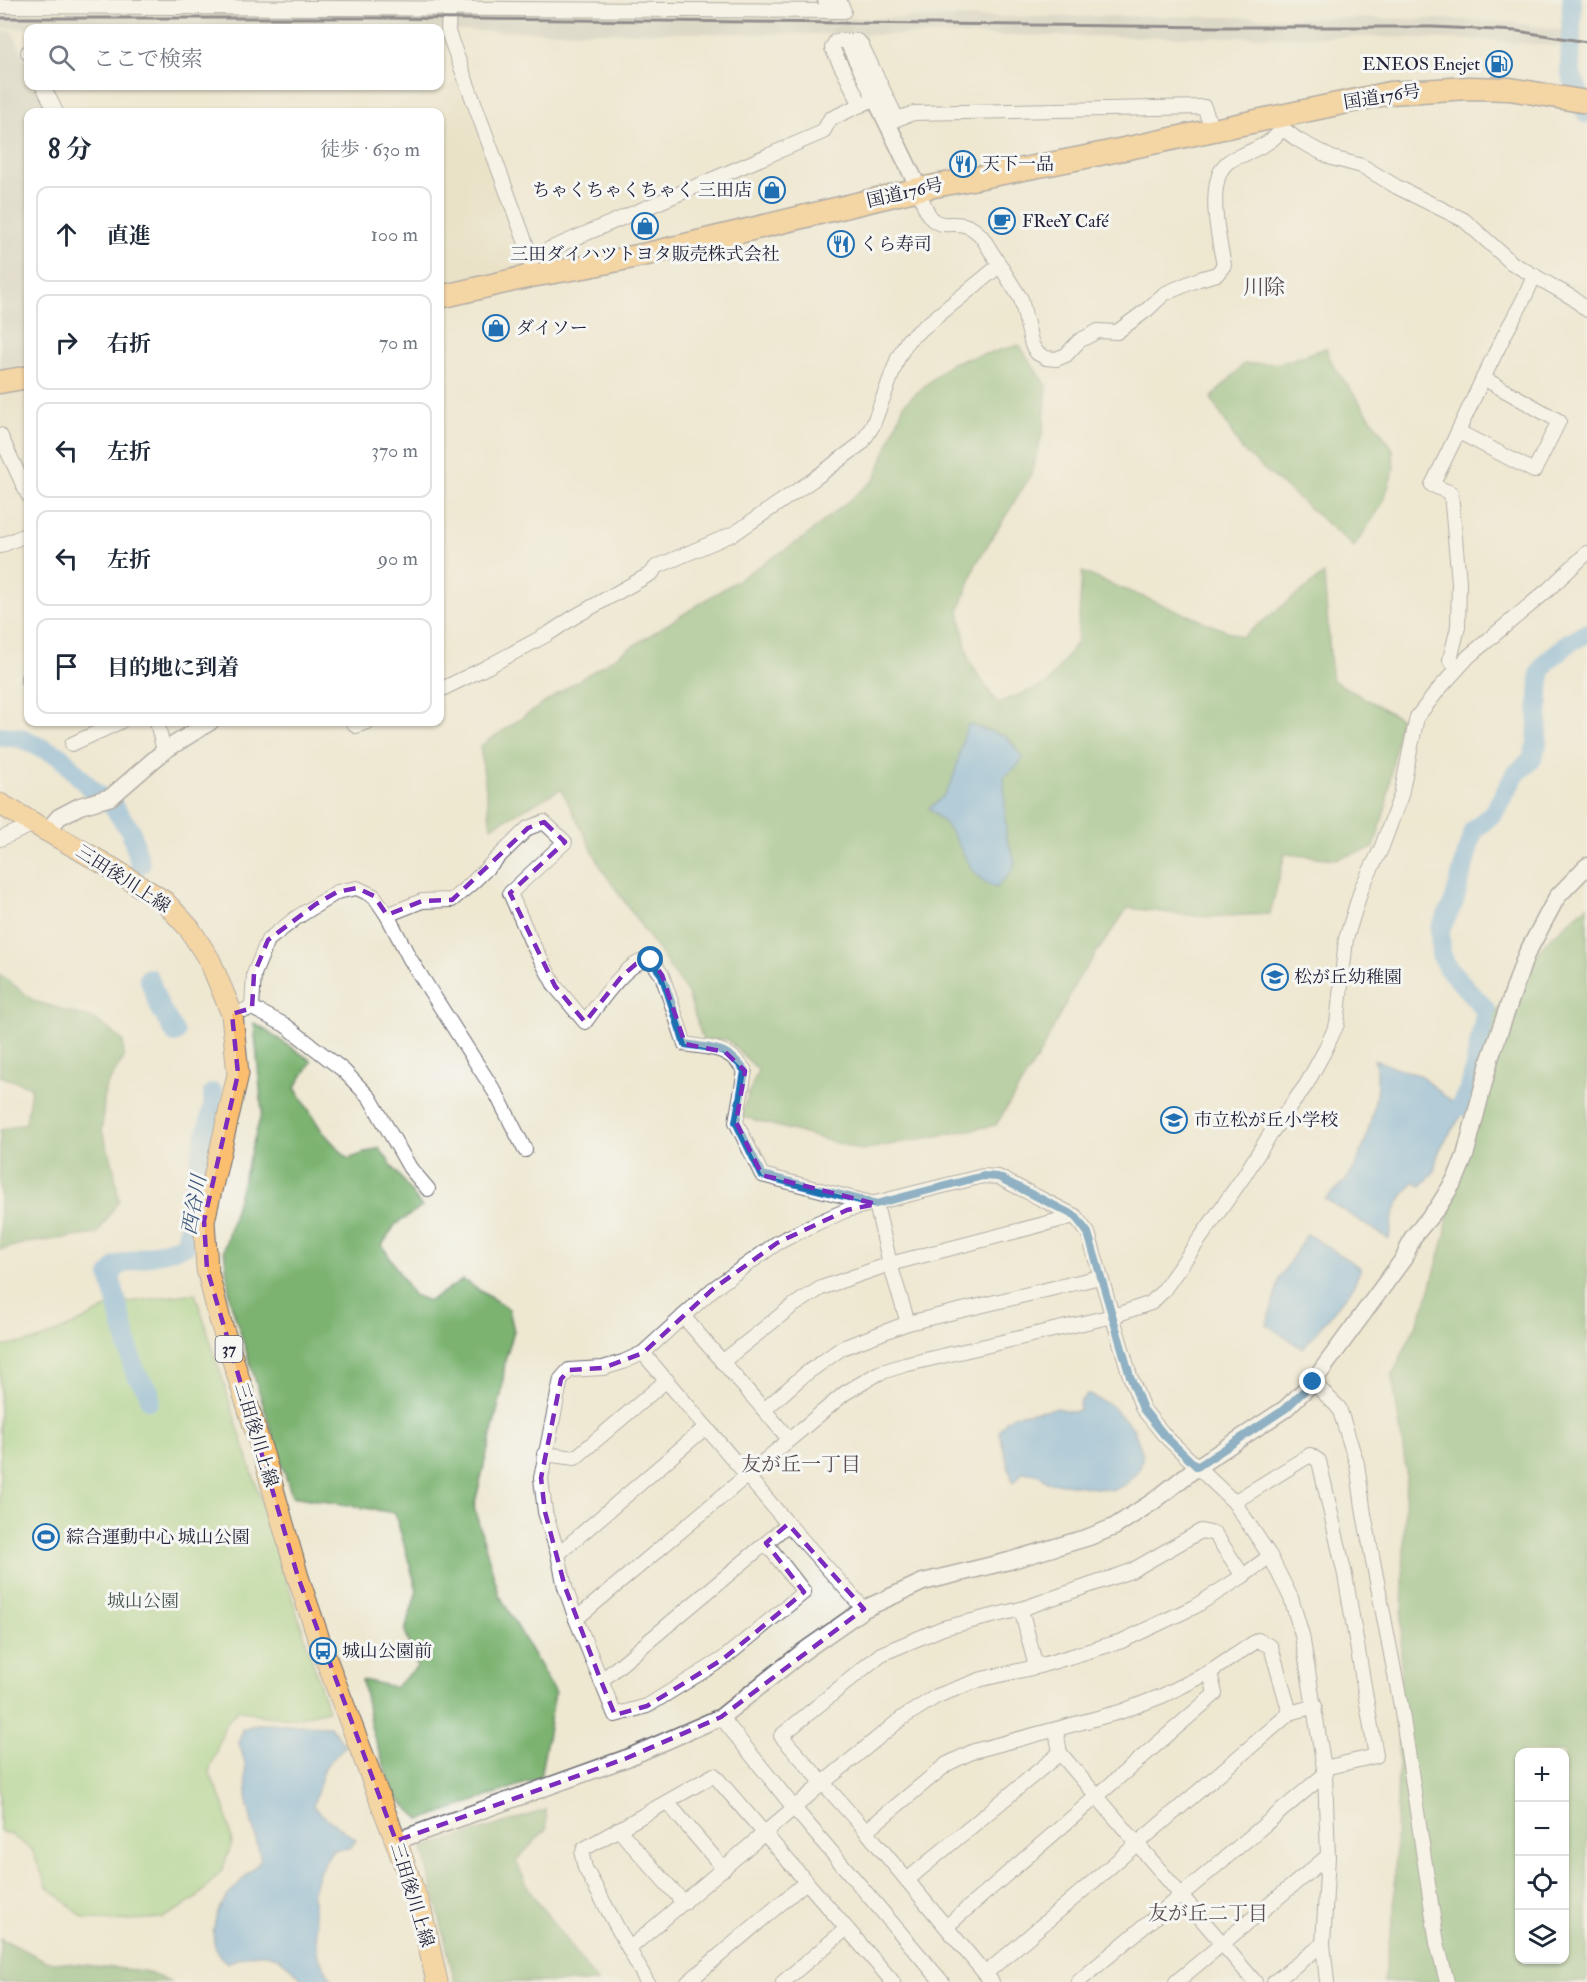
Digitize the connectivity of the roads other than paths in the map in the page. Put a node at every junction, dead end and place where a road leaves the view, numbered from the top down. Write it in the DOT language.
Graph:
graph roads {
  1 [pos="224,4"];
  2 [pos="827,4"];
  3 [pos="0,6"];
  4 [pos="449,7"];
  5 [pos="850,46"];
  6 [pos="46,90"];
  7 [pos="869,102"];
  8 [pos="1582,102"];
  9 [pos="54,108"];
  10 [pos="892,121"];
  11 [pos="1280,123"];
  12 [pos="1213,131"];
  13 [pos="919,189"];
  14 [pos="1000,266"];
  15 [pos="531,267"];
  16 [pos="1534,275"];
  17 [pos="444,296"];
  18 [pos="1587,310"];
  19 [pos="24,378"];
  20 [pos="1483,378"];
  21 [pos="0,382"];
  22 [pos="1459,432"];
  23 [pos="0,435"];
  24 [pos="24,486"];
  25 [pos="24,536"];
  26 [pos="0,546"];
  27 [pos="1587,553"];
  28 [pos="1458,667"];
  29 [pos="444,688"];
  30 [pos="111,726"];
  31 [pos="158,726"];
  32 [pos="204,726"];
  33 [pos="72,744"];
  34 [pos="164,751"];
  35 [pos="0,804"];
  36 [pos="40,828"];
  37 [pos="0,839"];
  38 [pos="1587,866"];
  39 [pos="387,915"];
  40 [pos="242,1011"];
  41 [pos="525,1150"];
  42 [pos="428,1189"];
  43 [pos="876,1204"];
  44 [pos="1075,1216"];
  45 [pos="890,1264"];
  46 [pos="1100,1277"];
  47 [pos="683,1316"];
  48 [pos="1113,1316"];
  49 [pos="908,1323"];
  50 [pos="643,1353"];
  51 [pos="722,1362"];
  52 [pos="667,1380"];
  53 [pos="1313,1382"];
  54 [pos="764,1410"];
  55 [pos="706,1427"];
  56 [pos="789,1439"];
  57 [pos="544,1454"];
  58 [pos="1197,1467"];
  59 [pos="747,1474"];
  60 [pos="1234,1502"];
  61 [pos="788,1524"];
  62 [pos="766,1543"];
  63 [pos="558,1554"];
  64 [pos="1270,1556"];
  65 [pos="1243,1576"];
  66 [pos="864,1609"];
  67 [pos="1021,1609"];
  68 [pos="576,1619"];
  69 [pos="1036,1667"];
  70 [pos="1210,1672"];
  71 [pos="601,1681"];
  72 [pos="1315,1706"];
  73 [pos="1290,1713"];
  74 [pos="721,1717"];
  75 [pos="1056,1730"];
  76 [pos="1060,1753"];
  77 [pos="1325,1771"];
  78 [pos="823,1783"];
  79 [pos="1097,1797"];
  80 [pos="667,1802"];
  81 [pos="795,1809"];
  82 [pos="618,1829"];
  83 [pos="866,1831"];
  84 [pos="765,1834"];
  85 [pos="396,1841"];
  86 [pos="1136,1845"];
  87 [pos="1328,1856"];
  88 [pos="724,1869"];
  89 [pos="907,1880"];
  90 [pos="806,1882"];
  91 [pos="1180,1896"];
  92 [pos="684,1903"];
  93 [pos="947,1926"];
  94 [pos="846,1929"];
  95 [pos="1222,1943"];
  96 [pos="1323,1944"];
  97 [pos="630,1948"];
  98 [pos="989,1978"];
  99 [pos="888,1980"];
  100 [pos="437,1982"];
  101 [pos="647,1982"];
  102 [pos="688,1982"];
  103 [pos="783,1982"];
  104 [pos="942,1982"];
  105 [pos="1078,1982"];
  106 [pos="1176,1982"];
  107 [pos="1255,1982"];
  108 [pos="1274,1982"];
  109 [pos="1327,1982"];
  110 [pos="1447,1982"];
  1 -- 3 [label="street"];
  1 -- 4 [label="street"];
  2 -- 4 [label="street"];
  4 -- 15 [label="street"];
  5 -- 7 [label="street"];
  6 -- 9 [label="street"];
  7 -- 10 [label="street"];
  7 -- 10 [label="street"];
  7 -- 15 [label="street"];
  8 -- 11 [label="highway, 国道176号"];
  10 -- 12 [label="street"];
  10 -- 13 [label="street"];
  11 -- 12 [label="highway, 国道176号"];
  11 -- 14 [label="street"];
  11 -- 16 [label="street"];
  12 -- 13 [label="highway, 国道176号"];
  13 -- 14 [label="street"];
  13 -- 15 [label="highway, 国道176号"];
  14 -- 29 [label="street"];
  15 -- 17 [label="highway, 国道176号"];
  16 -- 18 [label="street"];
  16 -- 20 [label="street"];
  19 -- 21 [label="highway"];
  20 -- 22 [label="street"];
  20 -- 22 [label="street"];
  22 -- 28 [label="street"];
  23 -- 24 [label="street"];
  25 -- 26 [label="street"];
  27 -- 28 [label="street"];
  28 -- 48 [label="street"];
  30 -- 33 [label="street"];
  31 -- 34 [label="street"];
  32 -- 34 [label="street"];
  34 -- 36 [label="street"];
  35 -- 36 [label="main road, 三田後川上線 / 37"];
  36 -- 37 [label="street"];
  36 -- 40 [label="main road, 三田後川上線 / 37"];
  38 -- 53 [label="street"];
  39 -- 40 [label="street"];
  39 -- 41 [label="street"];
  39 -- 43 [label="street"];
  40 -- 42 [label="street"];
  40 -- 85 [label="main road, 三田後川上線 / 37"];
  43 -- 44 [label="street"];
  43 -- 45 [label="street"];
  43 -- 47 [label="street"];
  44 -- 45 [label="street"];
  44 -- 46 [label="street"];
  45 -- 49 [label="street"];
  45 -- 51 [label="street"];
  46 -- 48 [label="street"];
  46 -- 49 [label="street"];
  47 -- 50 [label="street"];
  47 -- 51 [label="street"];
  48 -- 56 [label="street"];
  48 -- 58 [label="street"];
  49 -- 54 [label="street"];
  50 -- 52 [label="street"];
  50 -- 57 [label="street"];
  51 -- 54 [label="street"];
  52 -- 55 [label="street"];
  52 -- 57 [label="street"];
  53 -- 58 [label="street"];
  53 -- 110 [label="street"];
  54 -- 56 [label="street"];
  55 -- 59 [label="street"];
  55 -- 63 [label="street"];
  56 -- 59 [label="street"];
  57 -- 63 [label="street"];
  58 -- 60 [label="street"];
  58 -- 66 [label="street"];
  59 -- 61 [label="street"];
  59 -- 68 [label="street"];
  60 -- 64 [label="street"];
  60 -- 77 [label="street"];
  61 -- 62 [label="street"];
  61 -- 66 [label="street"];
  62 -- 71 [label="street"];
  62 -- 71 [label="street"];
  63 -- 68 [label="street"];
  64 -- 65 [label="street"];
  64 -- 72 [label="street"];
  65 -- 67 [label="street"];
  65 -- 69 [label="street"];
  66 -- 74 [label="street"];
  67 -- 69 [label="street"];
  67 -- 78 [label="street"];
  68 -- 71 [label="street"];
  69 -- 78 [label="street"];
  70 -- 73 [label="street"];
  70 -- 75 [label="street"];
  70 -- 79 [label="street"];
  72 -- 73 [label="street"];
  72 -- 77 [label="street"];
  73 -- 86 [label="street"];
  74 -- 81 [label="street"];
  74 -- 85 [label="street"];
  75 -- 76 [label="street"];
  75 -- 83 [label="street"];
  76 -- 79 [label="street"];
  76 -- 89 [label="street"];
  77 -- 87 [label="street"];
  77 -- 91 [label="street"];
  78 -- 81 [label="street"];
  78 -- 83 [label="street"];
  79 -- 86 [label="street"];
  79 -- 93 [label="street"];
  80 -- 82 [label="street"];
  80 -- 84 [label="street"];
  80 -- 88 [label="street"];
  81 -- 84 [label="street"];
  81 -- 104 [label="street"];
  82 -- 92 [label="street"];
  82 -- 97 [label="street"];
  83 -- 89 [label="street"];
  84 -- 88 [label="street"];
  84 -- 90 [label="street"];
  85 -- 100 [label="main road, 三田後川上線 / 37"];
  86 -- 91 [label="street"];
  86 -- 98 [label="street"];
  87 -- 95 [label="street"];
  87 -- 96 [label="street"];
  88 -- 92 [label="street"];
  89 -- 93 [label="street"];
  90 -- 94 [label="street"];
  90 -- 102 [label="street"];
  91 -- 95 [label="street"];
  91 -- 105 [label="street"];
  92 -- 97 [label="street"];
  93 -- 98 [label="street"];
  94 -- 99 [label="street"];
  94 -- 103 [label="street"];
  95 -- 106 [label="street"];
  95 -- 107 [label="street"];
  96 -- 108 [label="street"];
  96 -- 109 [label="street"];
  97 -- 101 [label="street"];
}
